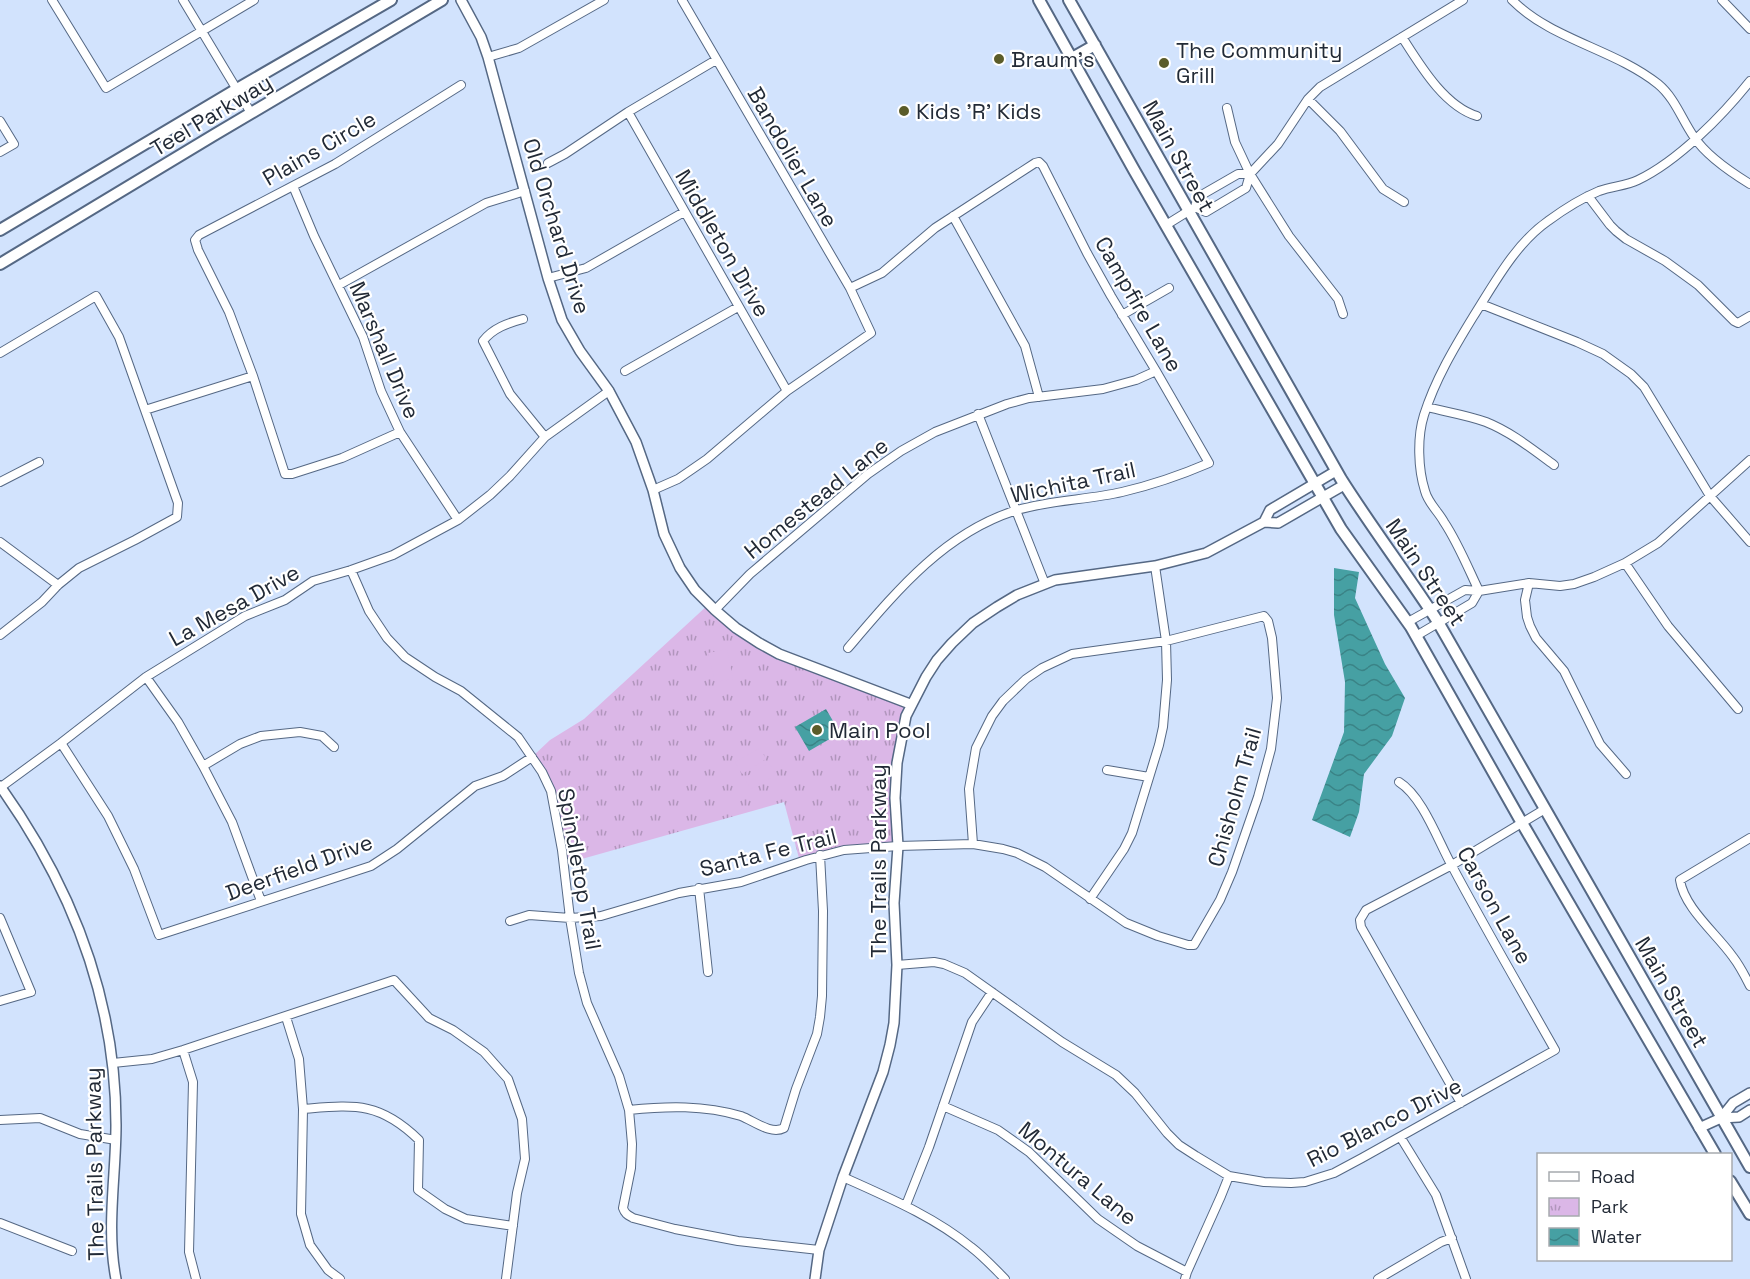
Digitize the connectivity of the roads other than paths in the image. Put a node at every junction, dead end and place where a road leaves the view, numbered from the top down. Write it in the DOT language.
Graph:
graph roads {
  1 [pos="52,0"];
  2 [pos="183,0"];
  3 [pos="254,0"];
  4 [pos="391,0"];
  5 [pos="442,0"];
  6 [pos="461,0"];
  7 [pos="604,0"];
  8 [pos="682,0"];
  9 [pos="1038,0"];
  10 [pos="1069,0"];
  11 [pos="1463,0"];
  12 [pos="1512,0"];
  13 [pos="1722,0"];
  14 [pos="1750,29"];
  15 [pos="202,31"];
  16 [pos="1402,38"];
  17 [pos="1095,45"];
  18 [pos="488,57"];
  19 [pos="1072,58"];
  20 [pos="716,60"];
  21 [pos="1750,81"];
  22 [pos="461,85"];
  23 [pos="237,89"];
  24 [pos="1308,99"];
  25 [pos="1227,108"];
  26 [pos="628,112"];
  27 [pos="251,113"];
  28 [pos="1477,116"];
  29 [pos="0,121"];
  30 [pos="1695,139"];
  31 [pos="0,152"];
  32 [pos="548,163"];
  33 [pos="1250,174"];
  34 [pos="1750,184"];
  35 [pos="293,186"];
  36 [pos="525,191"];
  37 [pos="1588,196"];
  38 [pos="1404,202"];
  39 [pos="1191,209"];
  40 [pos="684,212"];
  41 [pos="953,216"];
  42 [pos="1166,225"];
  43 [pos="0,230"];
  44 [pos="0,264"];
  45 [pos="548,278"];
  46 [pos="339,285"];
  47 [pos="850,288"];
  48 [pos="1169,288"];
  49 [pos="1481,304"];
  50 [pos="738,307"];
  51 [pos="1343,314"];
  52 [pos="1122,315"];
  53 [pos="1750,316"];
  54 [pos="523,319"];
  55 [pos="0,353"];
  56 [pos="625,371"];
  57 [pos="1156,371"];
  58 [pos="253,376"];
  59 [pos="787,390"];
  60 [pos="609,391"];
  61 [pos="1039,397"];
  62 [pos="1427,408"];
  63 [pos="145,410"];
  64 [pos="978,414"];
  65 [pos="399,432"];
  66 [pos="546,437"];
  67 [pos="1750,460"];
  68 [pos="39,462"];
  69 [pos="1209,463"];
  70 [pos="1554,465"];
  71 [pos="1336,471"];
  72 [pos="0,482"];
  73 [pos="1315,483"];
  74 [pos="1344,485"];
  75 [pos="653,490"];
  76 [pos="1710,496"];
  77 [pos="1323,497"];
  78 [pos="1015,510"];
  79 [pos="458,520"];
  80 [pos="1264,522"];
  81 [pos="0,542"];
  82 [pos="1750,542"];
  83 [pos="1625,562"];
  84 [pos="1155,566"];
  85 [pos="351,570"];
  86 [pos="1529,583"];
  87 [pos="1045,584"];
  88 [pos="58,585"];
  89 [pos="1479,591"];
  90 [pos="1430,609"];
  91 [pos="715,610"];
  92 [pos="1408,622"];
  93 [pos="1438,622"];
  94 [pos="0,635"];
  95 [pos="1416,636"];
  96 [pos="1166,641"];
  97 [pos="848,648"];
  98 [pos="146,677"];
  99 [pos="910,704"];
  100 [pos="1738,709"];
  101 [pos="62,743"];
  102 [pos="334,747"];
  103 [pos="532,757"];
  104 [pos="203,766"];
  105 [pos="1107,770"];
  106 [pos="1626,774"];
  107 [pos="1149,777"];
  108 [pos="1399,782"];
  109 [pos="0,787"];
  110 [pos="1545,809"];
  111 [pos="1522,823"];
  112 [pos="1750,838"];
  113 [pos="973,844"];
  114 [pos="898,846"];
  115 [pos="820,855"];
  116 [pos="1452,865"];
  117 [pos="699,888"];
  118 [pos="1090,899"];
  119 [pos="261,901"];
  120 [pos="0,918"];
  121 [pos="570,918"];
  122 [pos="510,921"];
  123 [pos="1194,945"];
  124 [pos="897,965"];
  125 [pos="708,972"];
  126 [pos="1750,986"];
  127 [pos="992,992"];
  128 [pos="0,1001"];
  129 [pos="286,1017"];
  130 [pos="183,1050"];
  131 [pos="1555,1050"];
  132 [pos="113,1063"];
  133 [pos="1750,1093"];
  134 [pos="1461,1103"];
  135 [pos="943,1106"];
  136 [pos="303,1109"];
  137 [pos="630,1110"];
  138 [pos="1750,1110"];
  139 [pos="1721,1118"];
  140 [pos="0,1120"];
  141 [pos="1699,1128"];
  142 [pos="1401,1137"];
  143 [pos="116,1140"];
  144 [pos="1713,1153"];
  145 [pos="1750,1167"];
  146 [pos="1228,1176"];
  147 [pos="843,1177"];
  148 [pos="1732,1183"];
  149 [pos="906,1205"];
  150 [pos="1750,1214"];
  151 [pos="0,1223"];
  152 [pos="513,1226"];
  153 [pos="1452,1239"];
  154 [pos="819,1250"];
  155 [pos="72,1251"];
  156 [pos="1186,1276"];
  157 [pos="116,1279"];
  158 [pos="196,1279"];
  159 [pos="340,1279"];
  160 [pos="506,1279"];
  161 [pos="815,1279"];
  162 [pos="1005,1279"];
  163 [pos="1378,1279"];
  164 [pos="1466,1279"];
  1 -- 15 [label="street"];
  2 -- 15 [label="street"];
  3 -- 15 [label="street"];
  4 -- 23 [label="main road, Teel Parkway"];
  5 -- 27 [label="main road, Teel Parkway"];
  6 -- 18 [label="street, Old Orchard Drive"];
  7 -- 18 [label="street"];
  8 -- 20 [label="street, Bandolier Lane"];
  9 -- 19 [label="main road, Main Street"];
  10 -- 17 [label="main road, Main Street"];
  11 -- 16 [label="street"];
  12 -- 30 [label="street"];
  13 -- 14 [label="street"];
  15 -- 23 [label="street"];
  16 -- 24 [label="street"];
  16 -- 28 [label="street"];
  17 -- 19 [label="main road"];
  17 -- 39 [label="main road, Main Street"];
  18 -- 36 [label="street, Old Orchard Drive"];
  19 -- 42 [label="main road, Main Street"];
  20 -- 26 [label="street"];
  20 -- 47 [label="street, Bandolier Lane"];
  21 -- 30 [label="street"];
  22 -- 35 [label="street, Plains Circle"];
  23 -- 27 [label="street"];
  23 -- 43 [label="main road, Teel Parkway"];
  24 -- 33 [label="street"];
  24 -- 38 [label="street"];
  25 -- 33 [label="street"];
  26 -- 32 [label="street"];
  26 -- 40 [label="street, Middleton Drive"];
  27 -- 44 [label="main road, Teel Parkway"];
  29 -- 31 [label="street"];
  30 -- 34 [label="street"];
  30 -- 37 [label="street"];
  33 -- 39 [label="street"];
  33 -- 39 [label="street"];
  33 -- 51 [label="street"];
  35 -- 46 [label="street, Marshall Drive"];
  35 -- 58 [label="street, Plains Circle"];
  36 -- 45 [label="street, Old Orchard Drive"];
  36 -- 46 [label="street"];
  37 -- 49 [label="street"];
  37 -- 53 [label="street"];
  39 -- 42 [label="street"];
  39 -- 71 [label="main road, Main Street"];
  40 -- 45 [label="street"];
  40 -- 50 [label="street, Middleton Drive"];
  41 -- 47 [label="street"];
  41 -- 52 [label="street, Campfire Lane"];
  41 -- 61 [label="street"];
  42 -- 73 [label="main road, Main Street"];
  45 -- 60 [label="street, Old Orchard Drive"];
  46 -- 65 [label="street, Marshall Drive"];
  47 -- 59 [label="street, Bandolier Lane"];
  48 -- 52 [label="street"];
  49 -- 62 [label="street"];
  49 -- 76 [label="street"];
  50 -- 56 [label="street"];
  50 -- 59 [label="street, Middleton Drive"];
  52 -- 57 [label="street, Campfire Lane"];
  54 -- 66 [label="street"];
  55 -- 63 [label="street"];
  57 -- 61 [label="street, Homestead Lane"];
  57 -- 69 [label="street, Campfire Lane"];
  58 -- 63 [label="street"];
  58 -- 65 [label="street"];
  59 -- 75 [label="street"];
  60 -- 66 [label="street, La Mesa Drive"];
  60 -- 75 [label="street, Old Orchard Drive"];
  61 -- 64 [label="street, Homestead Lane"];
  62 -- 70 [label="street"];
  62 -- 89 [label="street"];
  63 -- 88 [label="street"];
  64 -- 78 [label="street"];
  64 -- 91 [label="street, Homestead Lane"];
  65 -- 79 [label="street, Marshall Drive"];
  66 -- 79 [label="street, La Mesa Drive"];
  67 -- 76 [label="street"];
  68 -- 72 [label="street"];
  69 -- 78 [label="street, Wichita Trail"];
  71 -- 73 [label="street, The Trails Parkway"];
  71 -- 74 [label="main road, Main Street"];
  73 -- 77 [label="main road, Main Street"];
  73 -- 80 [label="street, The Trails Parkway"];
  74 -- 77 [label="street, The Trails Parkway"];
  74 -- 90 [label="main road, Main Street"];
  75 -- 91 [label="street, Old Orchard Drive"];
  76 -- 82 [label="street"];
  76 -- 83 [label="street"];
  77 -- 80 [label="street, The Trails Parkway"];
  77 -- 92 [label="main road, Main Street"];
  78 -- 87 [label="street"];
  78 -- 97 [label="street, Wichita Trail"];
  79 -- 85 [label="street, La Mesa Drive"];
  80 -- 84 [label="street, The Trails Parkway"];
  81 -- 88 [label="street"];
  83 -- 86 [label="street"];
  83 -- 100 [label="street"];
  84 -- 87 [label="street, The Trails Parkway"];
  84 -- 96 [label="street"];
  85 -- 98 [label="street, La Mesa Drive"];
  85 -- 103 [label="street, Spindletop Trail"];
  86 -- 89 [label="street"];
  86 -- 106 [label="street"];
  87 -- 99 [label="street, The Trails Parkway"];
  88 -- 94 [label="street"];
  89 -- 90 [label="street"];
  89 -- 93 [label="street"];
  90 -- 92 [label="street"];
  90 -- 93 [label="main road, Main Street"];
  91 -- 99 [label="street, Old Orchard Drive"];
  92 -- 95 [label="main road, Main Street"];
  93 -- 95 [label="street"];
  93 -- 110 [label="main road, Main Street"];
  95 -- 111 [label="main road, Main Street"];
  96 -- 107 [label="street"];
  96 -- 113 [label="street"];
  96 -- 123 [label="street, Chisholm Trail"];
  98 -- 101 [label="street, La Mesa Drive"];
  98 -- 104 [label="street"];
  99 -- 114 [label="street, The Trails Parkway"];
  101 -- 109 [label="street, La Mesa Drive"];
  101 -- 119 [label="street, Deerfield Drive"];
  102 -- 104 [label="street"];
  103 -- 119 [label="street, Deerfield Drive"];
  103 -- 121 [label="street, Spindletop Trail"];
  104 -- 119 [label="street"];
  105 -- 107 [label="street"];
  107 -- 118 [label="street"];
  108 -- 116 [label="street, Carson Lane"];
  109 -- 132 [label="street, The Trails Parkway"];
  110 -- 111 [label="street"];
  110 -- 139 [label="main road, Main Street"];
  111 -- 116 [label="street"];
  111 -- 141 [label="main road, Main Street"];
  112 -- 126 [label="street"];
  113 -- 114 [label="street, Santa Fe Trail"];
  113 -- 118 [label="street, Santa Fe Trail"];
  114 -- 115 [label="street, Santa Fe Trail"];
  114 -- 124 [label="street, The Trails Parkway"];
  115 -- 117 [label="street, Santa Fe Trail"];
  115 -- 137 [label="street"];
  116 -- 131 [label="street, Carson Lane"];
  116 -- 134 [label="street"];
  117 -- 121 [label="street, Santa Fe Trail"];
  117 -- 125 [label="street"];
  118 -- 123 [label="street, Santa Fe Trail"];
  120 -- 128 [label="street"];
  121 -- 122 [label="street, Santa Fe Trail"];
  121 -- 137 [label="street, Spindletop Trail"];
  124 -- 127 [label="street, Rio Blanco Drive"];
  124 -- 147 [label="street, The Trails Parkway"];
  127 -- 135 [label="street"];
  127 -- 146 [label="street, Rio Blanco Drive"];
  129 -- 130 [label="street"];
  129 -- 136 [label="street"];
  129 -- 152 [label="street"];
  130 -- 132 [label="street"];
  130 -- 158 [label="street"];
  131 -- 134 [label="street, Rio Blanco Drive"];
  132 -- 143 [label="street, The Trails Parkway"];
  133 -- 139 [label="street"];
  134 -- 142 [label="street, Rio Blanco Drive"];
  135 -- 149 [label="street"];
  135 -- 156 [label="street, Montura Lane"];
  136 -- 152 [label="street"];
  136 -- 159 [label="street"];
  137 -- 154 [label="street, Spindletop Trail"];
  138 -- 139 [label="street"];
  139 -- 141 [label="street"];
  139 -- 145 [label="main road, Main Street"];
  140 -- 143 [label="street"];
  141 -- 144 [label="main road, Main Street"];
  142 -- 146 [label="street, Rio Blanco Drive"];
  142 -- 153 [label="street"];
  143 -- 157 [label="street, The Trails Parkway"];
  146 -- 156 [label="street"];
  147 -- 149 [label="street"];
  147 -- 154 [label="street, The Trails Parkway"];
  148 -- 150 [label="main road"];
  149 -- 162 [label="street"];
  151 -- 155 [label="street"];
  152 -- 160 [label="street"];
  153 -- 163 [label="street"];
  153 -- 164 [label="street"];
  154 -- 161 [label="street, The Trails Parkway"];
}
